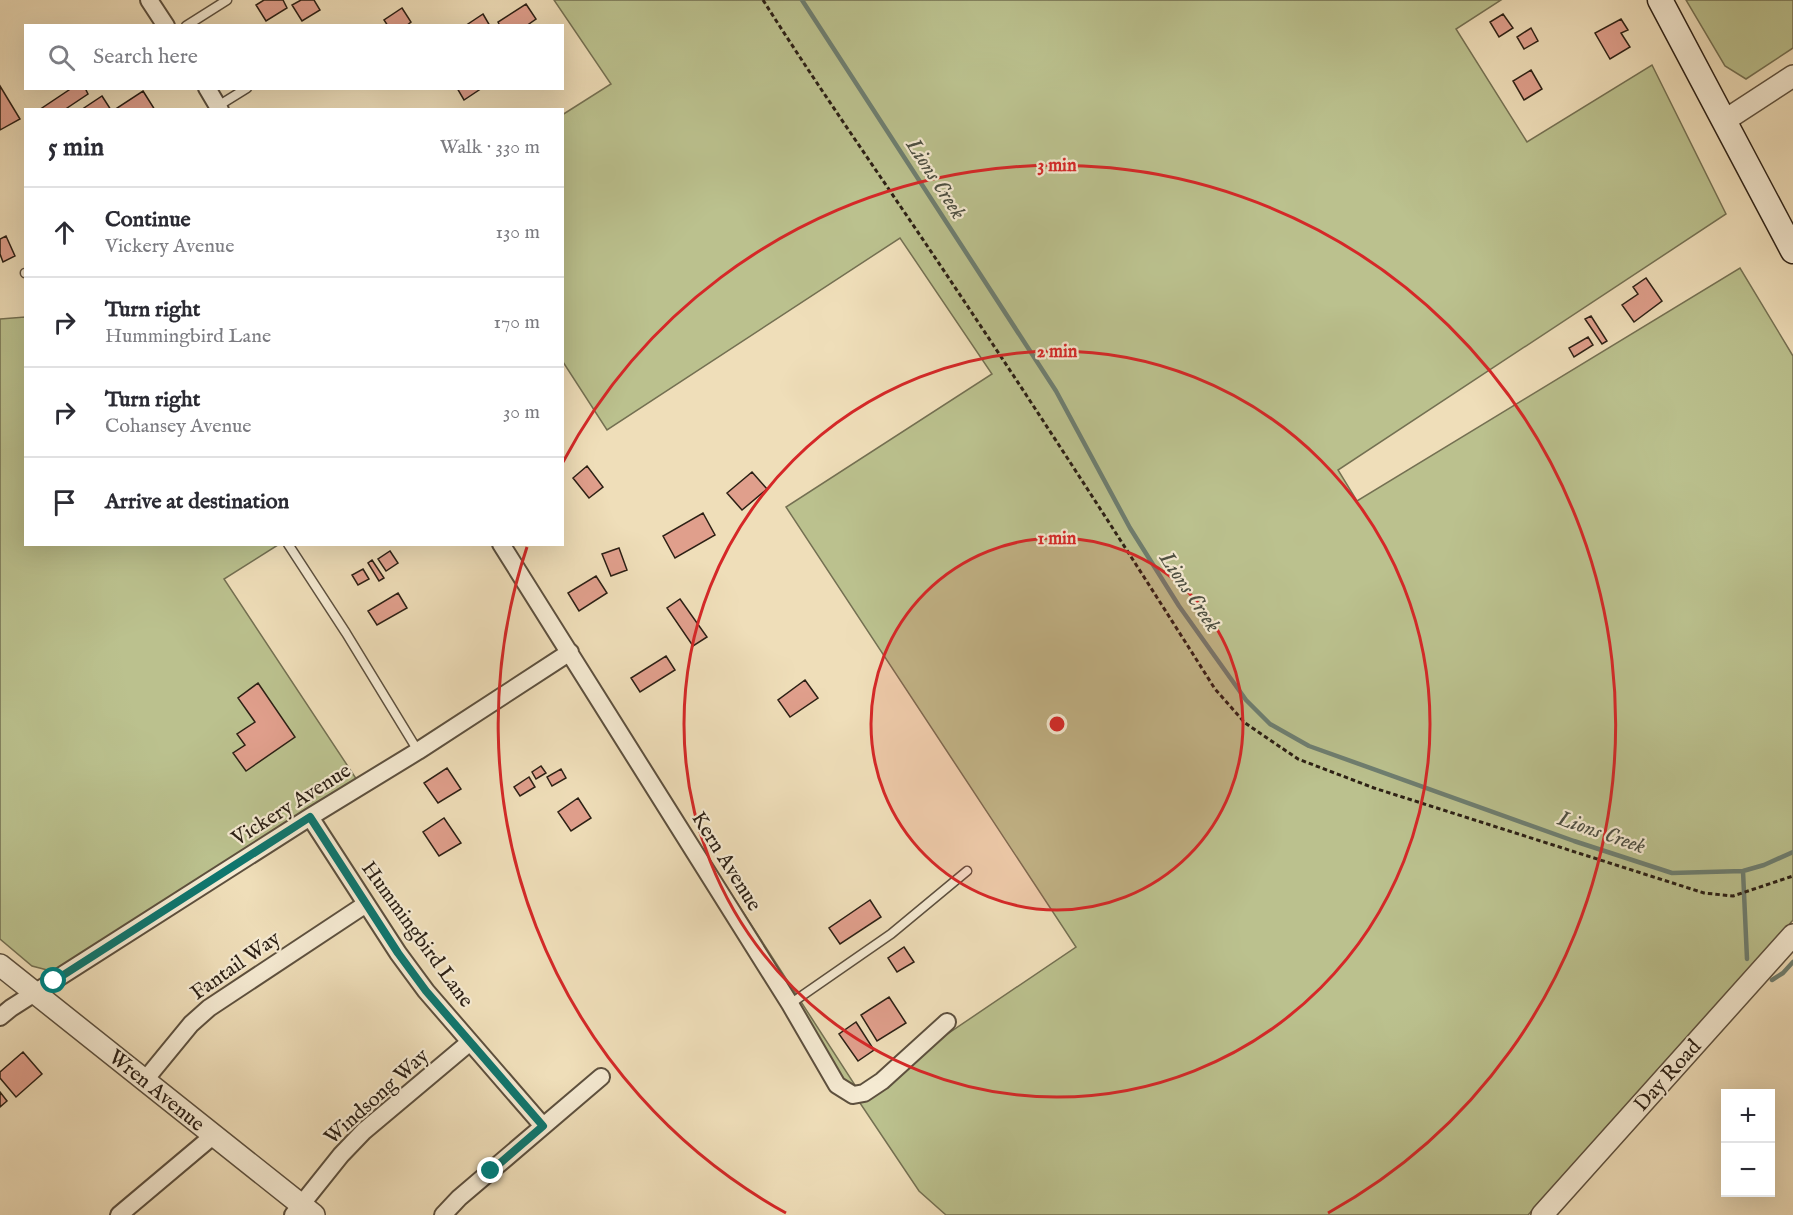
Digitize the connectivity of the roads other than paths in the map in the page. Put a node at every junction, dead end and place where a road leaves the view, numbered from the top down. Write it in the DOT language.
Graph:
graph roads {
  1 [pos="149,0"];
  2 [pos="227,0"];
  3 [pos="1660,0"];
  4 [pos="165,24"];
  5 [pos="189,24"];
  6 [pos="1793,76"];
  7 [pos="208,90"];
  8 [pos="244,90"];
  9 [pos="219,108"];
  10 [pos="1724,121"];
  11 [pos="1793,251"];
  12 [pos="289,546"];
  13 [pos="502,546"];
  14 [pos="570,652"];
  15 [pos="418,751"];
  16 [pos="310,817"];
  17 [pos="967,871"];
  18 [pos="366,904"];
  19 [pos="1793,935"];
  20 [pos="0,965"];
  21 [pos="35,993"];
  22 [pos="790,1004"];
  23 [pos="0,1017"];
  24 [pos="947,1022"];
  25 [pos="470,1042"];
  26 [pos="601,1077"];
  27 [pos="145,1080"];
  28 [pos="543,1126"];
  29 [pos="214,1136"];
  30 [pos="302,1212"];
  31 [pos="119,1215"];
  32 [pos="443,1215"];
  33 [pos="1542,1215"];
  1 -- 4 [label="street"];
  2 -- 5 [label="lane"];
  3 -- 10 [label="main road"];
  6 -- 10 [label="street"];
  7 -- 9 [label="street"];
  8 -- 9 [label="lane"];
  10 -- 11 [label="main road"];
  12 -- 15 [label="lane"];
  13 -- 14 [label="street, Kern Avenue"];
  14 -- 15 [label="street, Vickery Avenue"];
  14 -- 22 [label="street, Kern Avenue"];
  15 -- 16 [label="street, Vickery Avenue"];
  16 -- 18 [label="street, Hummingbird Lane"];
  16 -- 21 [label="street, Vickery Avenue"];
  17 -- 22 [label="lane"];
  18 -- 25 [label="street, Hummingbird Lane"];
  18 -- 27 [label="street, Fantail Way"];
  19 -- 33 [label="street, Day Road"];
  20 -- 21 [label="street, Wren Avenue"];
  21 -- 23 [label="street, Vickery Avenue"];
  21 -- 27 [label="street, Wren Avenue"];
  22 -- 24 [label="street, Kern Avenue"];
  25 -- 28 [label="street, Hummingbird Lane"];
  25 -- 30 [label="street, Windsong Way"];
  26 -- 28 [label="street"];
  27 -- 29 [label="street, Wren Avenue"];
  28 -- 32 [label="street"];
  29 -- 30 [label="street, Wren Avenue"];
  29 -- 31 [label="street"];
}
